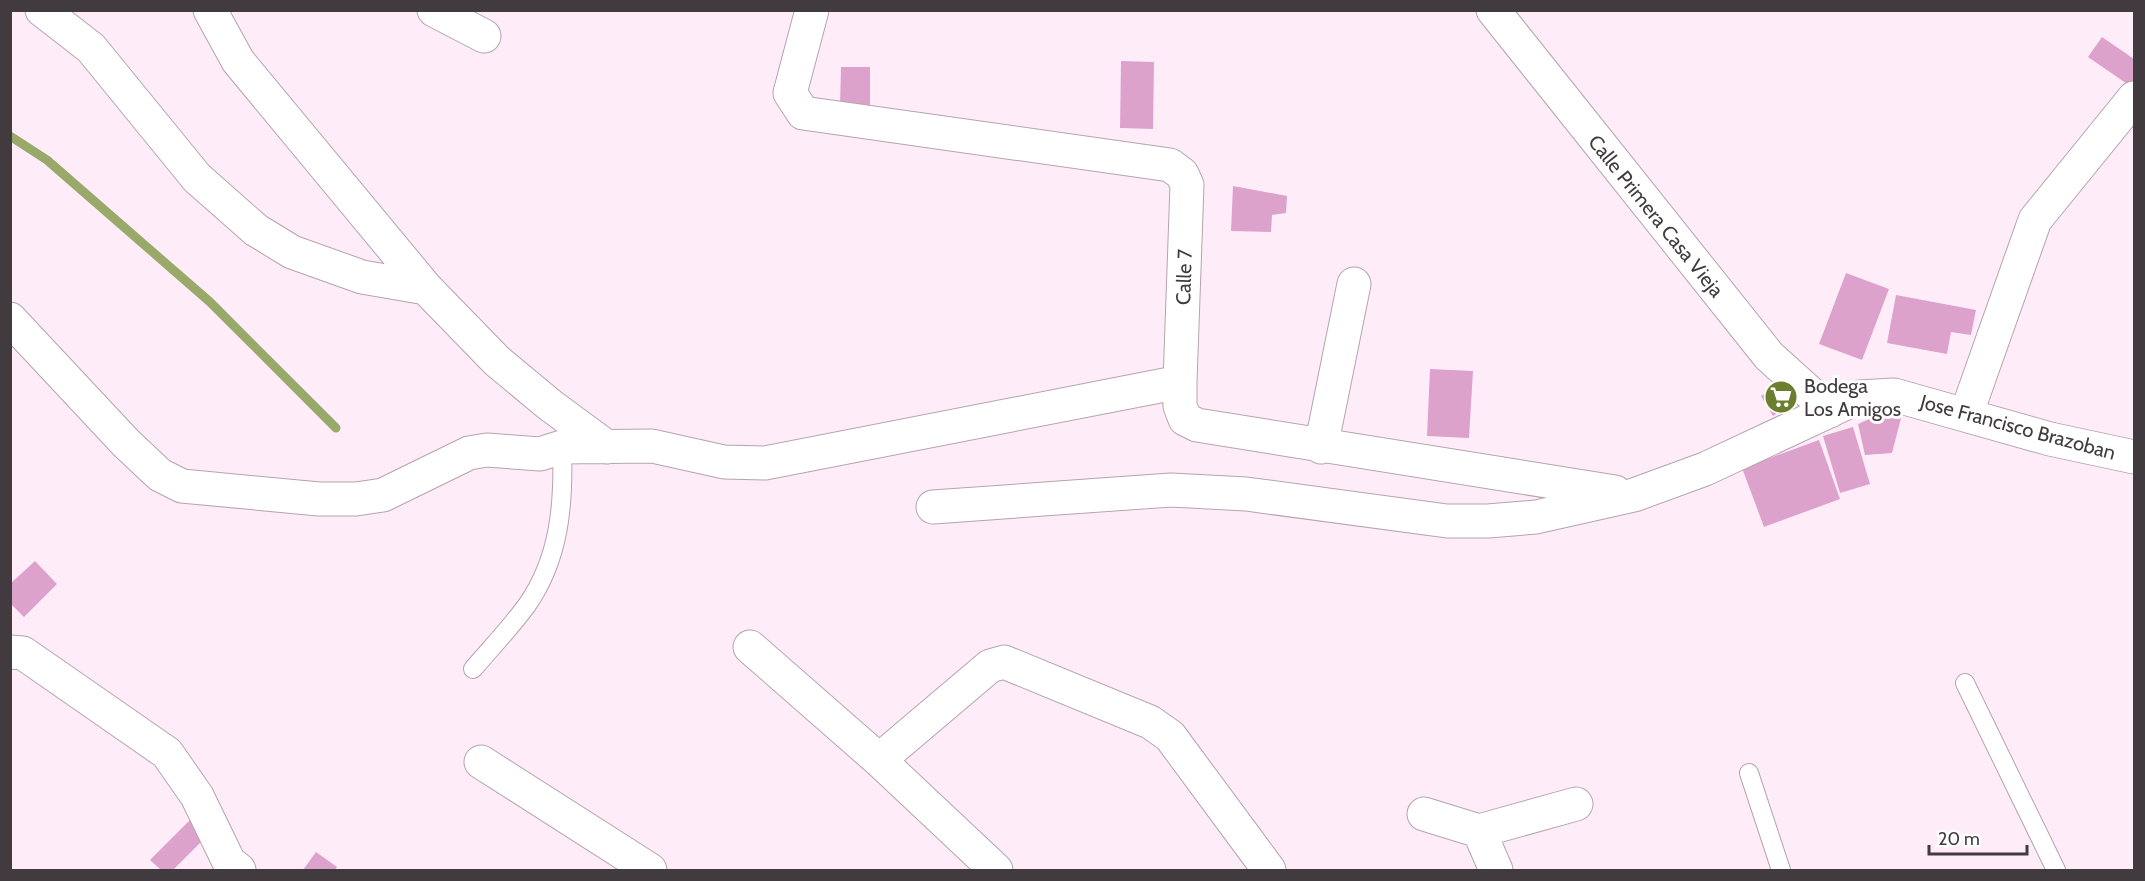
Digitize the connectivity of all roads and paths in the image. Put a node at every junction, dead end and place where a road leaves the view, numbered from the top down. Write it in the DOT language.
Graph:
graph roads {
  1 [pos="42,10"];
  2 [pos="210,10"];
  3 [pos="434,10"];
  4 [pos="812,10"];
  5 [pos="1493,10"];
  6 [pos="484,36"];
  7 [pos="2134,98"];
  8 [pos="1354,284"];
  9 [pos="426,288"];
  10 [pos="10,319"];
  11 [pos="1180,382"];
  12 [pos="1830,411"];
  13 [pos="1966,415"];
  14 [pos="562,447"];
  15 [pos="607,447"];
  16 [pos="1321,447"];
  17 [pos="2134,457"];
  18 [pos="1634,495"];
  19 [pos="933,507"];
  20 [pos="750,647"];
  21 [pos="10,652"];
  22 [pos="473,669"];
  23 [pos="1965,683"];
  24 [pos="879,760"];
  25 [pos="481,762"];
  26 [pos="1749,773"];
  27 [pos="1576,804"];
  28 [pos="1424,814"];
  29 [pos="1479,831"];
  30 [pos="239,870"];
  31 [pos="650,870"];
  32 [pos="996,870"];
  33 [pos="1269,870"];
  34 [pos="1496,870"];
  35 [pos="1781,870"];
  36 [pos="2056,870"];
  1 -- 9 [label="street"];
  2 -- 9 [label="street"];
  3 -- 6 [label="street"];
  4 -- 11 [label="street, Calle 7"];
  5 -- 12 [label="street, Calle Primera Casa Vieja"];
  7 -- 13 [label="street"];
  8 -- 16 [label="street"];
  9 -- 15 [label="street"];
  10 -- 14 [label="street"];
  11 -- 15 [label="street"];
  11 -- 16 [label="street, Calle 7"];
  12 -- 13 [label="street, Jose Francisco Brazoban"];
  12 -- 18 [label="street, Jose Francisco Brazoban"];
  13 -- 17 [label="street, Jose Francisco Brazoban"];
  14 -- 15 [label="street"];
  14 -- 22 [label="lane"];
  16 -- 18 [label="street, Calle 7"];
  18 -- 19 [label="street, Jose Francisco Brazoban"];
  20 -- 24 [label="street"];
  21 -- 30 [label="street"];
  23 -- 36 [label="lane"];
  24 -- 32 [label="street"];
  24 -- 33 [label="street"];
  25 -- 31 [label="street"];
  26 -- 35 [label="lane"];
  27 -- 29 [label="street"];
  28 -- 29 [label="street"];
  29 -- 34 [label="street"];
}
